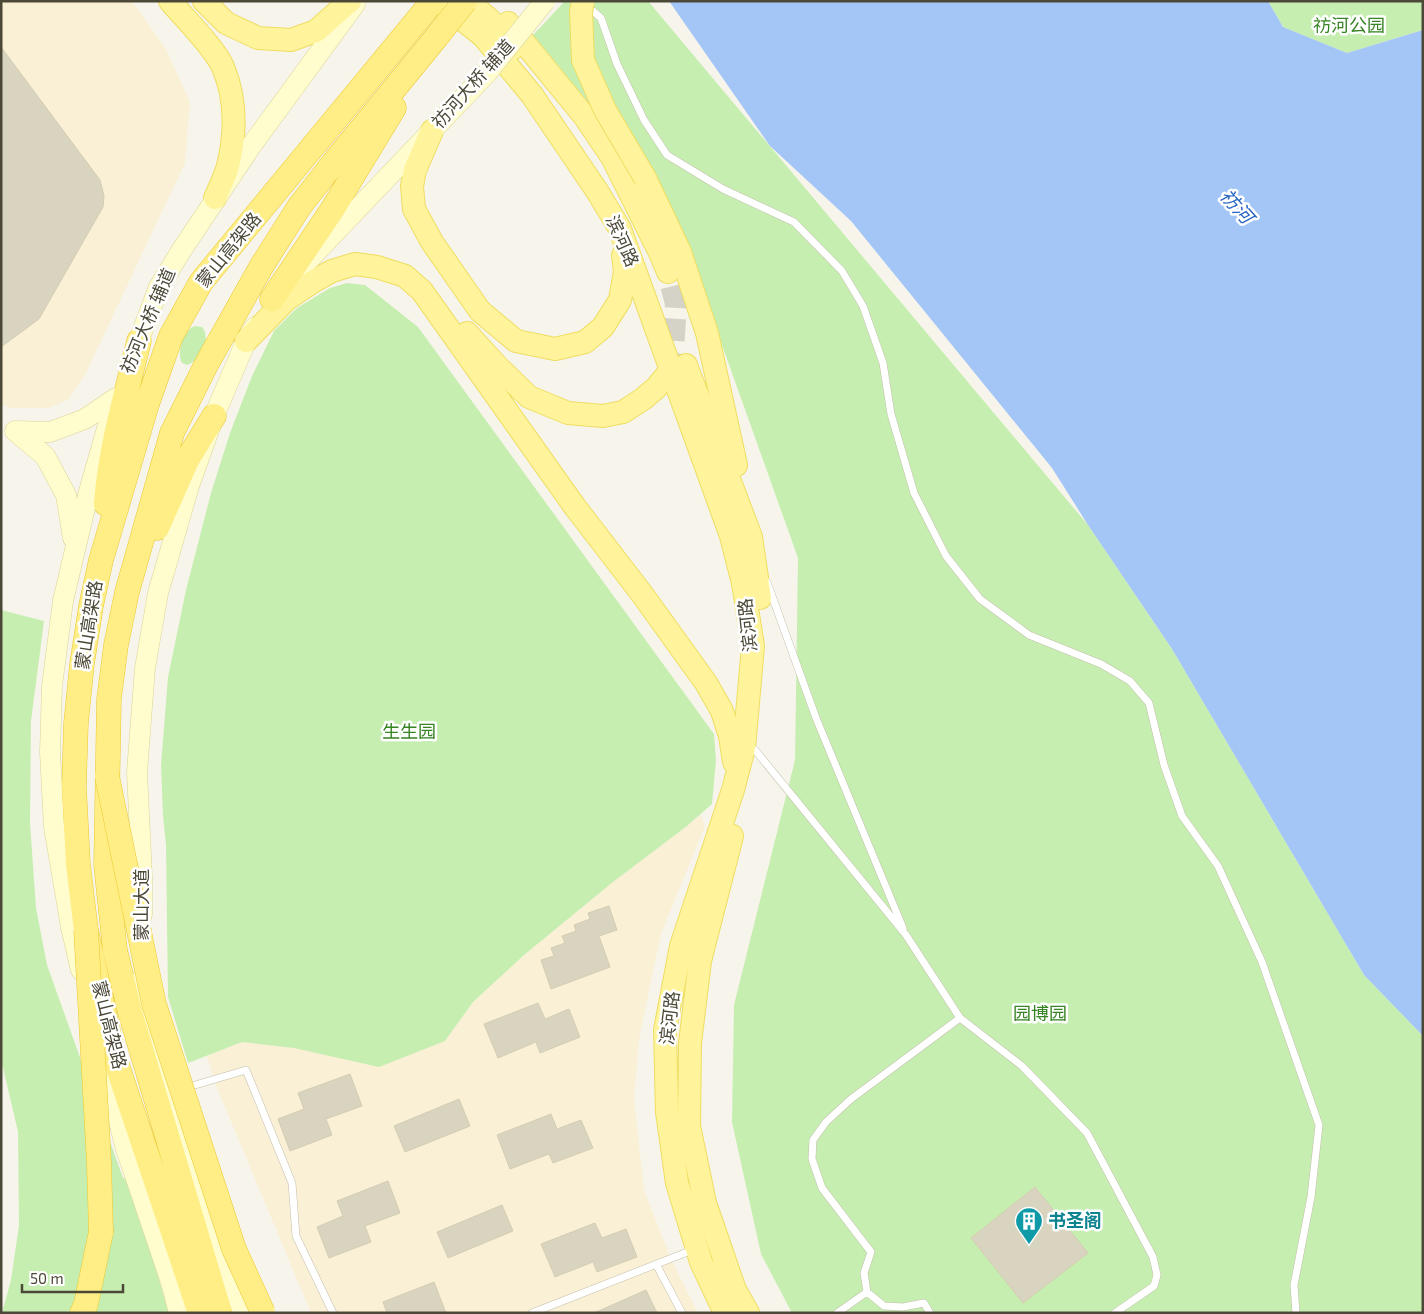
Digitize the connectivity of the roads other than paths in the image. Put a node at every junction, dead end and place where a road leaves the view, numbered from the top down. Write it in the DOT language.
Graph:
graph roads {
  1 [pos="170,1"];
  2 [pos="204,1"];
  3 [pos="350,1"];
  4 [pos="357,1"];
  5 [pos="439,1"];
  6 [pos="466,1"];
  7 [pos="474,1"];
  8 [pos="545,1"];
  9 [pos="582,1"];
  10 [pos="427,9"];
  11 [pos="439,34"];
  12 [pos="432,131"];
  13 [pos="215,198"];
  14 [pos="620,229"];
  15 [pos="668,272"];
  16 [pos="422,291"];
  17 [pos="272,299"];
  18 [pos="139,341"];
  19 [pos="246,341"];
  20 [pos="666,376"];
  21 [pos="116,398"];
  22 [pos="214,416"];
  23 [pos="189,486"];
  24 [pos="751,537"];
  25 [pos="75,548"];
  26 [pos="101,560"];
  27 [pos="129,585"];
  28 [pos="755,750"];
  29 [pos="107,776"];
  30 [pos="733,790"];
  31 [pos="86,930"];
  32 [pos="906,935"];
  33 [pos="960,1018"];
  34 [pos="167,1095"];
  35 [pos="102,1232"];
  36 [pos="697,1248"];
  37 [pos="656,1264"];
  38 [pos="867,1292"];
  39 [pos="82,1313"];
  40 [pos="97,1313"];
  41 [pos="179,1313"];
  42 [pos="200,1313"];
  43 [pos="220,1313"];
  44 [pos="243,1313"];
  45 [pos="263,1313"];
  46 [pos="333,1313"];
  47 [pos="532,1313"];
  48 [pos="682,1313"];
  49 [pos="725,1313"];
  50 [pos="748,1313"];
  51 [pos="837,1313"];
  52 [pos="930,1313"];
  53 [pos="1115,1313"];
  54 [pos="1296,1313"];
  1 -- 13 [label="main road"];
  2 -- 3 [label="main road"];
  4 -- 13 [label="main road, 祊河大桥 辅道"];
  5 -- 14 [label="main road, 滨河路"];
  6 -- 11 [label="highway, bridge"];
  6 -- 24 [label="main road, 滨河路"];
  7 -- 15 [label="main road"];
  8 -- 12 [label="main road, 祊河大桥 辅道, bridge"];
  9 -- 24 [label="main road, bridge"];
  9 -- 54 [label="lane"];
  10 -- 26 [label="highway, 蒙山高架路"];
  11 -- 17 [label="highway"];
  11 -- 27 [label="highway, 蒙山高架路"];
  12 -- 14 [label="main road"];
  12 -- 17 [label="main road, 祊河大桥 辅道"];
  13 -- 18 [label="main road, 祊河大桥 辅道"];
  14 -- 30 [label="main road, 滨河路"];
  16 -- 19 [label="main road"];
  16 -- 20 [label="main road"];
  16 -- 30 [label="main road"];
  17 -- 19 [label="main road, 祊河大桥 辅道"];
  18 -- 21 [label="main road, 祊河大桥 辅道"];
  18 -- 26 [label="highway"];
  19 -- 22 [label="main road, 祊河大桥 辅道"];
  21 -- 25 [label="main road, 祊河大桥 辅道"];
  21 -- 25 [label="main road"];
  22 -- 23 [label="main road, 祊河大桥 辅道"];
  22 -- 27 [label="highway"];
  23 -- 34 [label="main road, 蒙山大道"];
  24 -- 28 [label="main road, 滨河路"];
  24 -- 32 [label="lane"];
  25 -- 41 [label="main road, 祊河大桥 辅道"];
  26 -- 31 [label="highway, 蒙山高架路"];
  27 -- 29 [label="highway, 蒙山高架路"];
  28 -- 32 [label="lane"];
  28 -- 50 [label="main road, 滨河路"];
  29 -- 43 [label="highway, 蒙山高架路, bridge"];
  29 -- 45 [label="highway, bridge"];
  30 -- 36 [label="main road, 滨河路"];
  31 -- 35 [label="highway, bridge"];
  31 -- 42 [label="highway, 蒙山高架路, bridge"];
  32 -- 33 [label="lane"];
  33 -- 38 [label="lane"];
  33 -- 53 [label="lane"];
  34 -- 44 [label="main road, 蒙山大道"];
  34 -- 46 [label="lane"];
  35 -- 39 [label="highway"];
  35 -- 40 [label="highway"];
  36 -- 37 [label="lane"];
  36 -- 49 [label="main road, 滨河路"];
  37 -- 47 [label="lane"];
  37 -- 48 [label="lane"];
  38 -- 51 [label="lane"];
  38 -- 52 [label="lane"];
}
